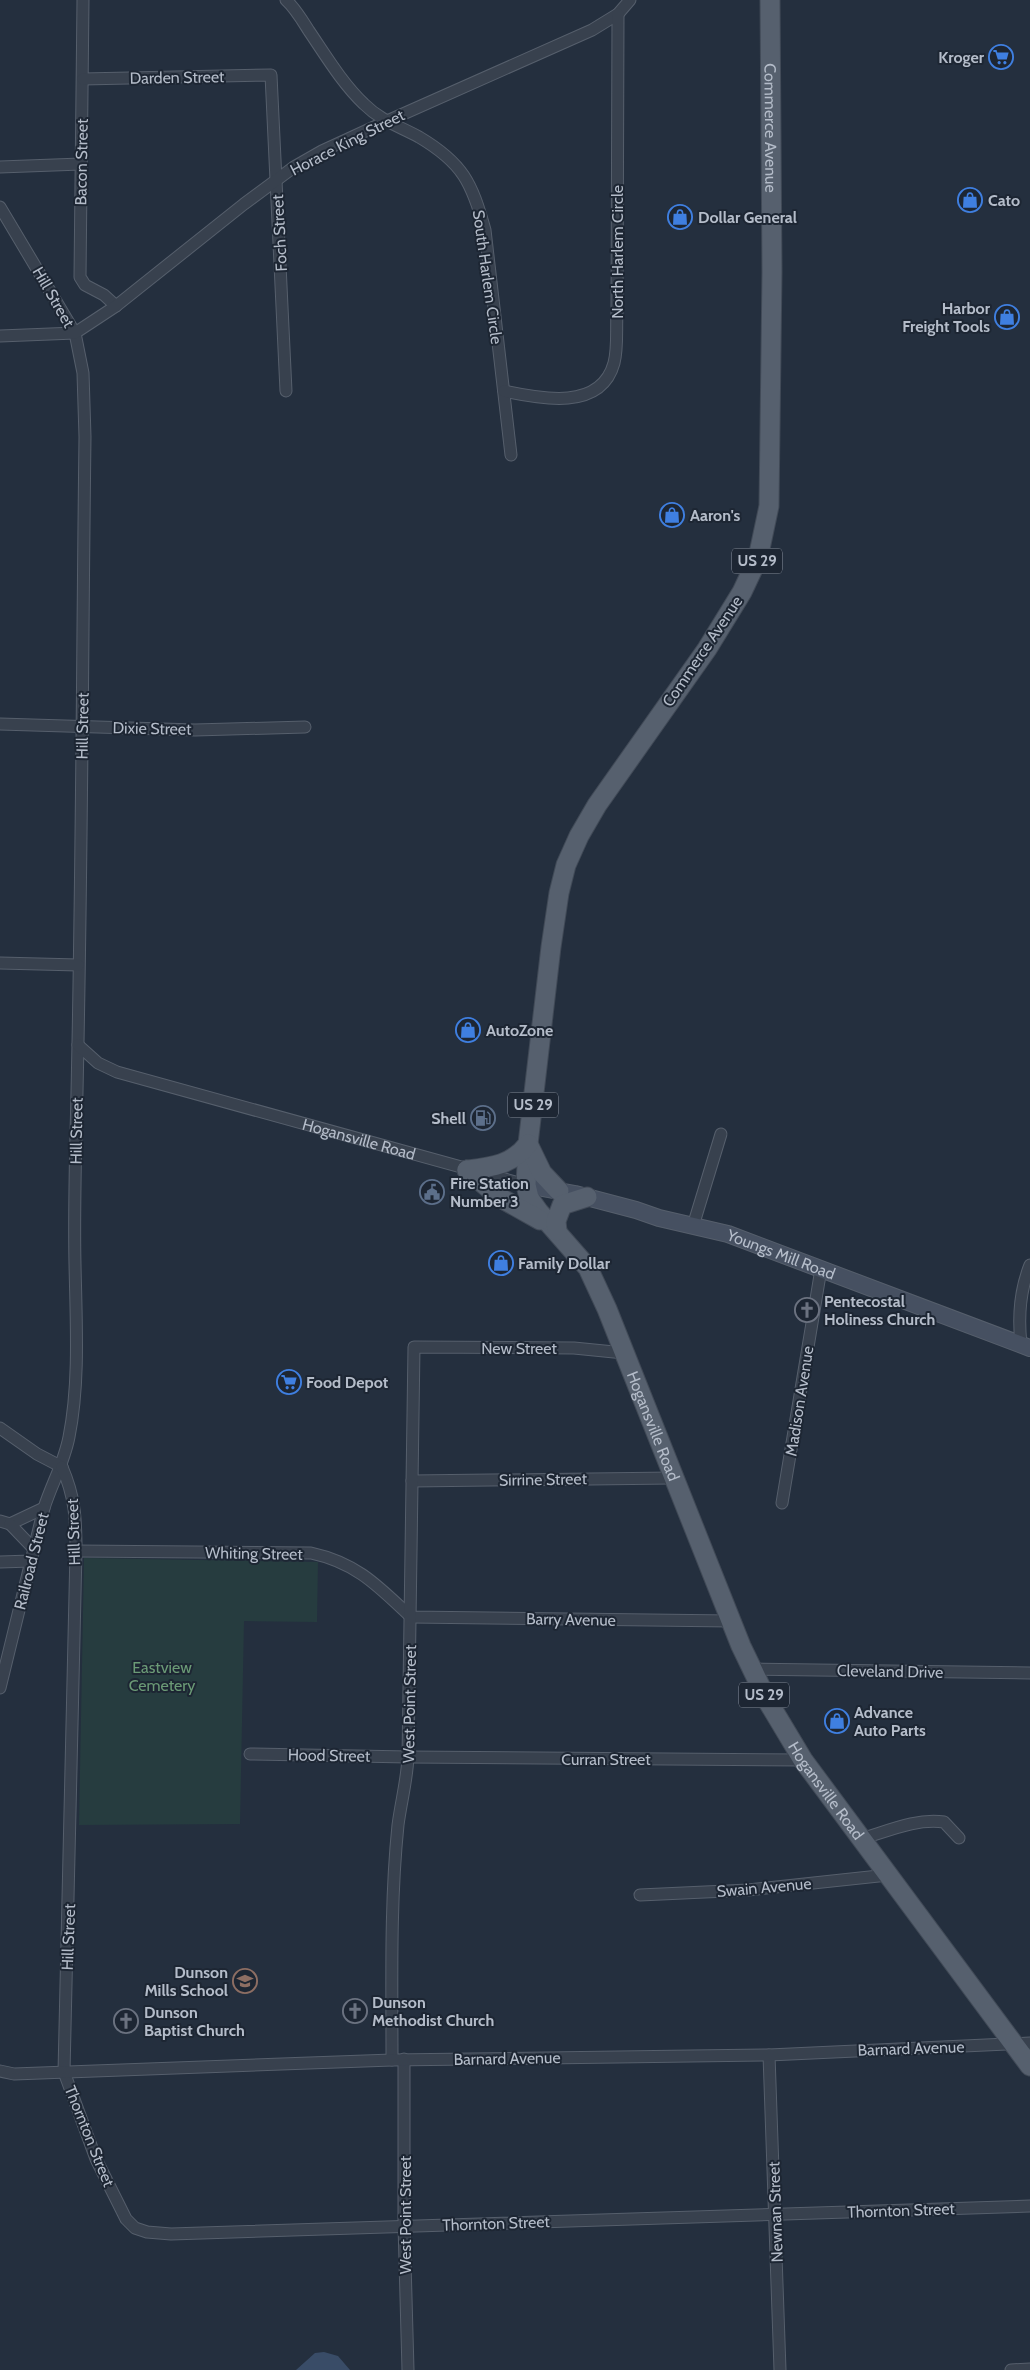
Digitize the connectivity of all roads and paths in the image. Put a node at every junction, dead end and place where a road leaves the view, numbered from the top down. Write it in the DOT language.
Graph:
graph roads {
  1 [pos="83,0"];
  2 [pos="630,0"];
  3 [pos="770,0"];
  4 [pos="292,1"];
  5 [pos="618,14"];
  6 [pos="271,75"];
  7 [pos="83,79"];
  8 [pos="385,122"];
  9 [pos="81,164"];
  10 [pos="0,167"];
  11 [pos="276,179"];
  12 [pos="1,212"];
  13 [pos="116,306"];
  14 [pos="75,333"];
  15 [pos="0,336"];
  16 [pos="286,391"];
  17 [pos="504,391"];
  18 [pos="511,455"];
  19 [pos="0,724"];
  20 [pos="82,725"];
  21 [pos="305,727"];
  22 [pos="0,963"];
  23 [pos="78,964"];
  24 [pos="78,1046"];
  25 [pos="721,1134"];
  26 [pos="528,1144"];
  27 [pos="467,1170"];
  28 [pos="526,1186"];
  29 [pos="559,1191"];
  30 [pos="588,1197"];
  31 [pos="693,1226"];
  32 [pos="557,1231"];
  33 [pos="1030,1265"];
  34 [pos="821,1269"];
  35 [pos="1026,1346"];
  36 [pos="414,1347"];
  37 [pos="624,1353"];
  38 [pos="0,1428"];
  39 [pos="62,1467"];
  40 [pos="673,1478"];
  41 [pos="412,1480"];
  42 [pos="782,1503"];
  43 [pos="44,1508"];
  44 [pos="5,1523"];
  45 [pos="34,1549"];
  46 [pos="76,1551"];
  47 [pos="31,1561"];
  48 [pos="0,1562"];
  49 [pos="411,1617"];
  50 [pos="731,1621"];
  51 [pos="750,1670"];
  52 [pos="1030,1673"];
  53 [pos="1,1680"];
  54 [pos="250,1754"];
  55 [pos="408,1757"];
  56 [pos="803,1760"];
  57 [pos="959,1838"];
  58 [pos="861,1839"];
  59 [pos="888,1875"];
  60 [pos="640,1895"];
  61 [pos="1022,2044"];
  62 [pos="769,2054"];
  63 [pos="398,2060"];
  64 [pos="1030,2066"];
  65 [pos="0,2071"];
  66 [pos="64,2072"];
  67 [pos="1030,2206"];
  68 [pos="775,2214"];
  69 [pos="404,2226"];
  70 [pos="1030,2369"];
  71 [pos="408,2370"];
  72 [pos="780,2370"];
  73 [pos="1011,2370"];
  1 -- 7 [label="street, Bacon Street"];
  2 -- 5 [label="street, Horace King Street"];
  3 -- 26 [label="main road, Commerce Avenue / US 29"];
  4 -- 8 [label="street, South Harlem Circle"];
  5 -- 8 [label="street, Horace King Street"];
  5 -- 17 [label="street, North Harlem Circle"];
  6 -- 7 [label="street, Darden Street"];
  6 -- 11 [label="street, Foch Street"];
  7 -- 9 [label="street, Bacon Street"];
  8 -- 11 [label="street, Horace King Street"];
  8 -- 17 [label="street, South Harlem Circle"];
  9 -- 10 [label="street"];
  9 -- 13 [label="street, Bacon Street"];
  11 -- 13 [label="street, Horace King Street"];
  11 -- 16 [label="street, Foch Street"];
  12 -- 14 [label="street, Hill Street"];
  13 -- 14 [label="street, Horace King Street"];
  14 -- 15 [label="street"];
  14 -- 20 [label="street, Hill Street"];
  17 -- 18 [label="street, South Harlem Circle"];
  19 -- 20 [label="street, Dixie Street"];
  20 -- 21 [label="street, Dixie Street"];
  20 -- 23 [label="street, Hill Street"];
  22 -- 23 [label="street"];
  23 -- 24 [label="street, Hill Street"];
  24 -- 27 [label="street, Hogansville Road"];
  24 -- 39 [label="street, Hill Street"];
  25 -- 31 [label="street"];
  26 -- 27 [label="main road"];
  26 -- 28 [label="main road, Commerce Avenue / US 29"];
  26 -- 29 [label="main road"];
  27 -- 28 [label="street, Hogansville Road"];
  27 -- 32 [label="main road"];
  28 -- 29 [label="street, Youngs Mill Road"];
  28 -- 32 [label="main road, Hogansville Road / US 29"];
  29 -- 30 [label="street, Youngs Mill Road"];
  30 -- 31 [label="street, Youngs Mill Road"];
  30 -- 32 [label="main road"];
  31 -- 34 [label="street, Youngs Mill Road"];
  32 -- 37 [label="main road, Hogansville Road / US 29"];
  33 -- 35 [label="street"];
  34 -- 35 [label="street, Youngs Mill Road"];
  34 -- 42 [label="street, Madison Avenue"];
  36 -- 37 [label="street, New Street"];
  36 -- 41 [label="street, West Point Street"];
  37 -- 40 [label="main road, Hogansville Road / US 29"];
  38 -- 39 [label="street"];
  39 -- 43 [label="street, Railroad Street"];
  39 -- 46 [label="street, Hill Street"];
  40 -- 41 [label="street, Sirrine Street"];
  40 -- 50 [label="main road, Hogansville Road / US 29"];
  41 -- 49 [label="street, West Point Street"];
  43 -- 44 [label="street"];
  43 -- 45 [label="street, Railroad Street"];
  44 -- 45 [label="street"];
  45 -- 47 [label="street, Railroad Street"];
  46 -- 49 [label="street, Whiting Street"];
  46 -- 66 [label="street, Hill Street"];
  47 -- 48 [label="street"];
  47 -- 53 [label="street, Railroad Street"];
  49 -- 50 [label="street, Barry Avenue"];
  49 -- 55 [label="street, West Point Street"];
  50 -- 51 [label="main road, Hogansville Road / US 29"];
  51 -- 52 [label="street, Cleveland Drive"];
  51 -- 56 [label="main road, Hogansville Road / US 29"];
  54 -- 55 [label="street, Hood Street"];
  55 -- 56 [label="street, Curran Street"];
  55 -- 63 [label="street, West Point Street"];
  56 -- 58 [label="main road, Hogansville Road / US 29"];
  57 -- 58 [label="street"];
  58 -- 59 [label="main road, Hogansville Road / US 29"];
  59 -- 60 [label="street, Swain Avenue"];
  59 -- 61 [label="main road, Hogansville Road / US 29"];
  61 -- 62 [label="street, Barnard Avenue"];
  61 -- 64 [label="main road, Hogansville Road / US 29"];
  62 -- 63 [label="street, Barnard Avenue"];
  62 -- 68 [label="street, Newnan Street"];
  63 -- 66 [label="street, Barnard Avenue"];
  63 -- 69 [label="street, West Point Street"];
  65 -- 66 [label="street, Barnard Avenue"];
  66 -- 69 [label="street, Thornton Street"];
  67 -- 68 [label="street, Thornton Street"];
  68 -- 69 [label="street, Thornton Street"];
  68 -- 72 [label="street, Newnan Street"];
  69 -- 71 [label="street, West Point Street"];
  70 -- 73 [label="street"];
}
